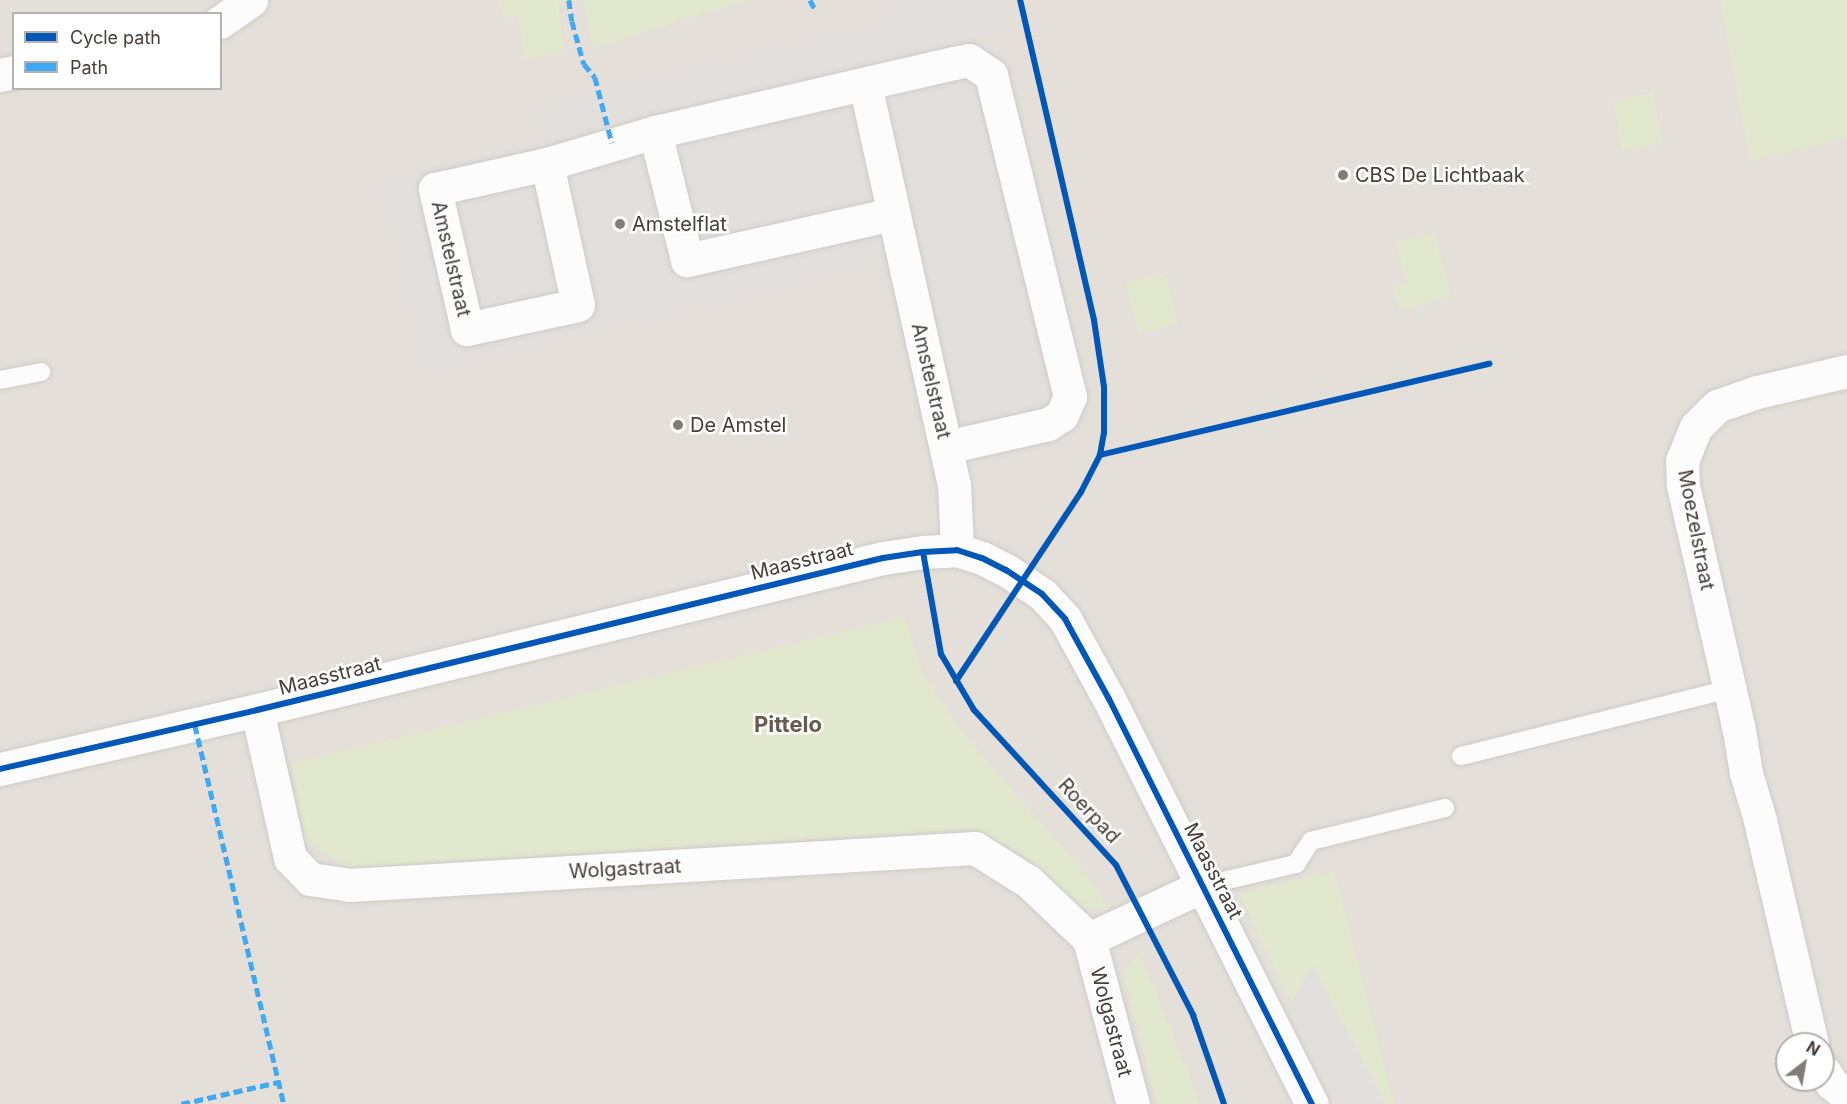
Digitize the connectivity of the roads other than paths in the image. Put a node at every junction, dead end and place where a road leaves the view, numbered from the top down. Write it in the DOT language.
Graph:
graph roads {
  1 [pos="251,0"];
  2 [pos="222,21"];
  3 [pos="866,84"];
  4 [pos="655,132"];
  5 [pos="547,164"];
  6 [pos="893,214"];
  7 [pos="1847,371"];
  8 [pos="41,372"];
  9 [pos="0,380"];
  10 [pos="947,447"];
  11 [pos="957,550"];
  12 [pos="1730,689"];
  13 [pos="257,710"];
  14 [pos="1461,756"];
  15 [pos="0,769"];
  16 [pos="1445,808"];
  17 [pos="1202,886"];
  18 [pos="1089,939"];
  19 [pos="1809,1032"];
  20 [pos="1133,1104"];
  21 [pos="1312,1104"];
  1 -- 2 [label="street"];
  3 -- 4 [label="street, Amstelstraat"];
  3 -- 6 [label="street, Amstelstraat"];
  3 -- 10 [label="street"];
  4 -- 5 [label="street, Amstelstraat"];
  4 -- 6 [label="street"];
  5 -- 5 [label="street, Amstelstraat"];
  6 -- 10 [label="street, Amstelstraat"];
  7 -- 12 [label="street, Moezelstraat"];
  8 -- 9 [label="lane"];
  10 -- 11 [label="street, Amstelstraat"];
  11 -- 13 [label="street, Maasstraat"];
  11 -- 17 [label="street, Maasstraat"];
  12 -- 14 [label="lane"];
  12 -- 19 [label="street, Moezelstraat"];
  13 -- 15 [label="street, Maasstraat"];
  13 -- 18 [label="street, Wolgastraat"];
  16 -- 17 [label="lane, Maasstraat"];
  17 -- 18 [label="street"];
  17 -- 21 [label="street, Maasstraat"];
  18 -- 20 [label="street, Wolgastraat"];
}
